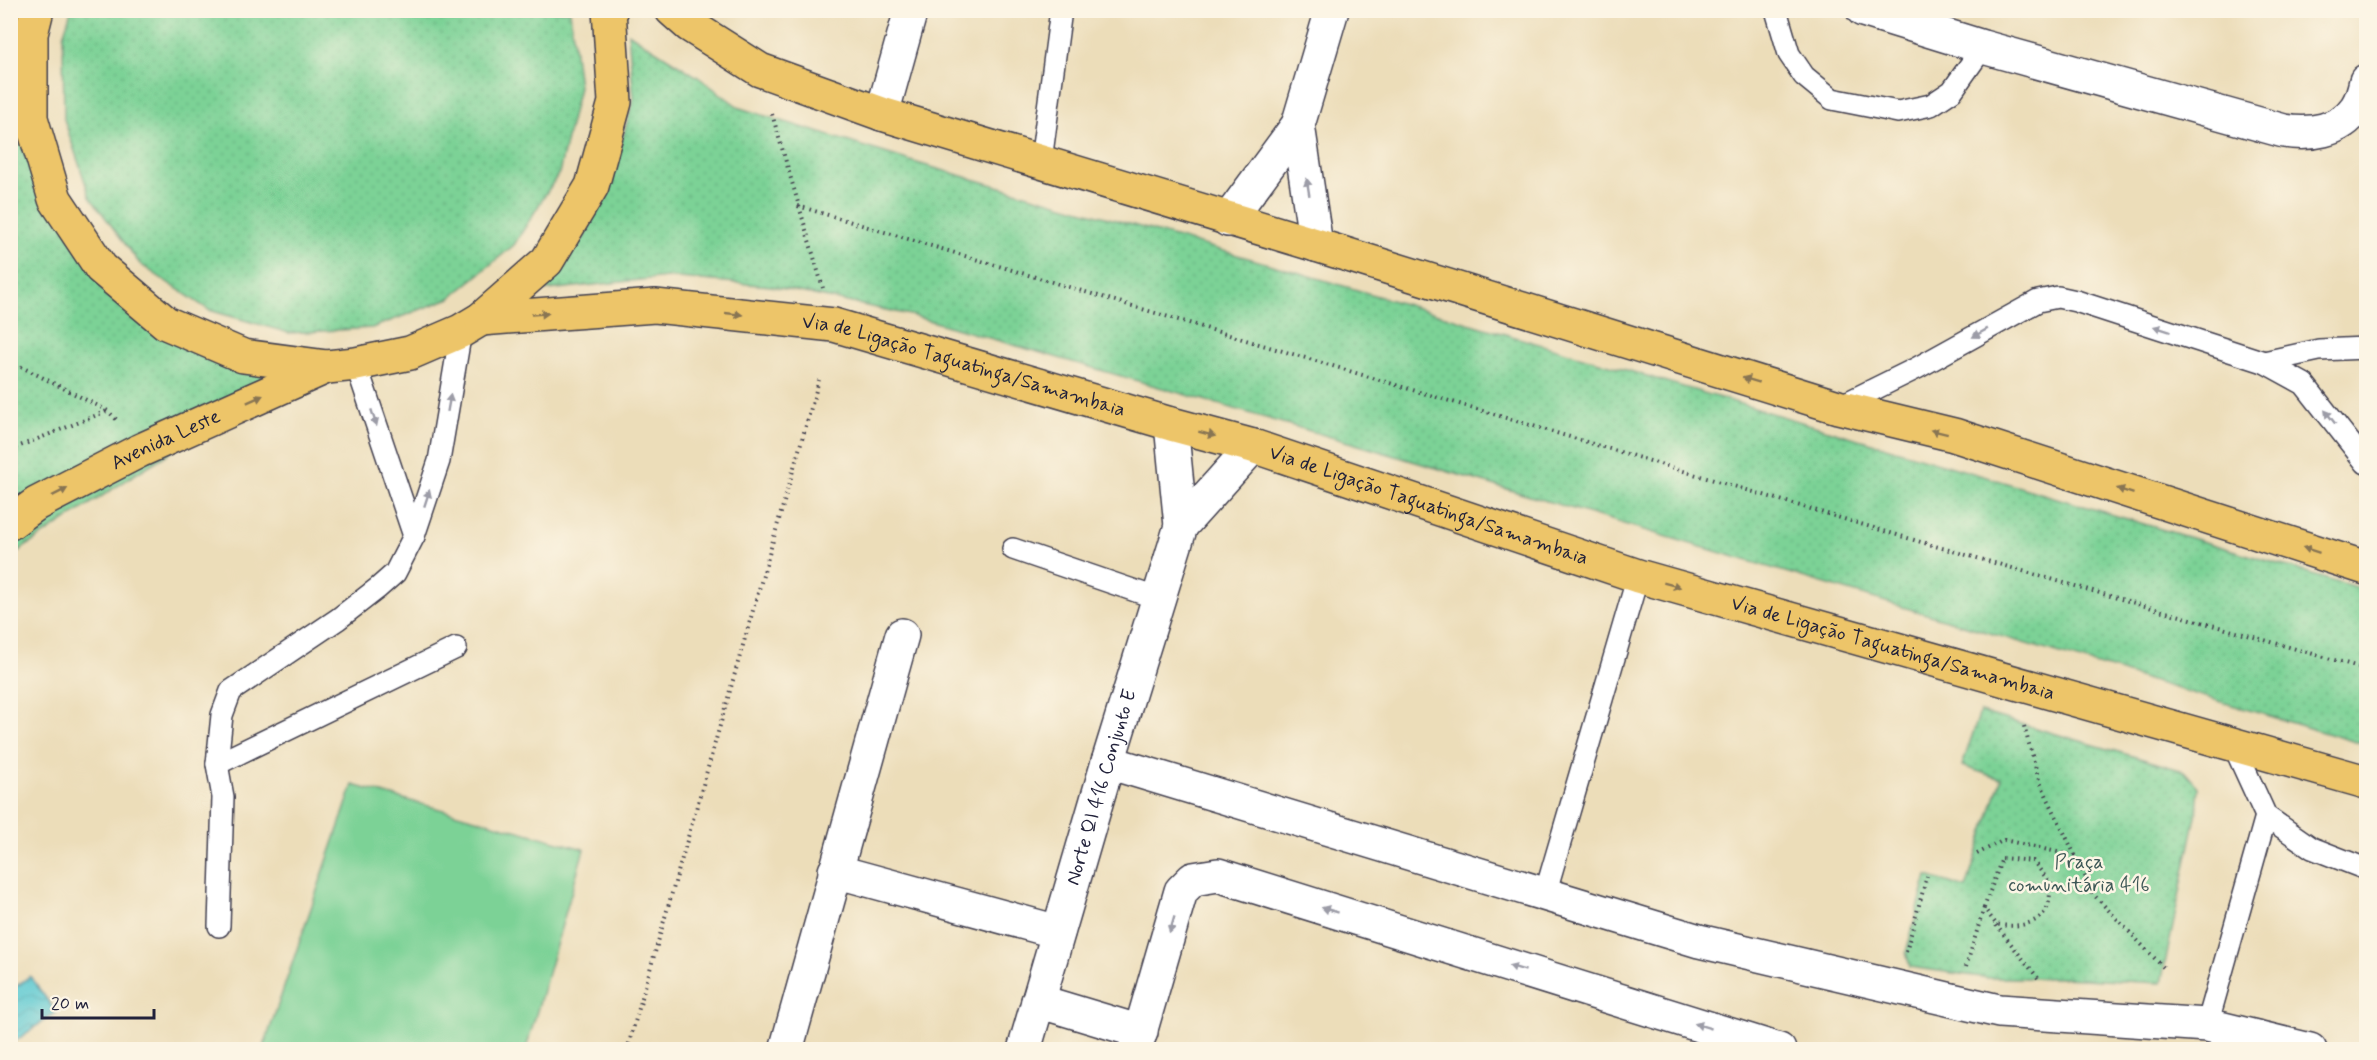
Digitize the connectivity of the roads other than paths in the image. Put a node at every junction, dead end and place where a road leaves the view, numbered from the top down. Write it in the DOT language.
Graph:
graph roads {
  1 [pos="37,10"];
  2 [pos="609,10"];
  3 [pos="672,10"];
  4 [pos="911,10"];
  5 [pos="1061,10"];
  6 [pos="1332,10"];
  7 [pos="1776,10"];
  8 [pos="1877,13"];
  9 [pos="1983,47"];
  10 [pos="2367,81"];
  11 [pos="882,114"];
  12 [pos="1298,125"];
  13 [pos="1041,161"];
  14 [pos="1228,219"];
  15 [pos="1316,245"];
  16 [pos="471,325"];
  17 [pos="2367,348"];
  18 [pos="2264,362"];
  19 [pos="342,366"];
  20 [pos="1838,407"];
  21 [pos="1171,424"];
  22 [pos="1253,446"];
  23 [pos="2367,462"];
  24 [pos="10,523"];
  25 [pos="1181,526"];
  26 [pos="414,536"];
  27 [pos="1013,549"];
  28 [pos="2367,568"];
  29 [pos="1638,576"];
  30 [pos="1159,599"];
  31 [pos="902,635"];
  32 [pos="456,648"];
  33 [pos="2233,744"];
  34 [pos="1108,762"];
  35 [pos="217,764"];
  36 [pos="2367,782"];
  37 [pos="2266,816"];
  38 [pos="2367,869"];
  39 [pos="835,871"];
  40 [pos="1545,894"];
  41 [pos="219,926"];
  42 [pos="1058,932"];
  43 [pos="1038,1001"];
  44 [pos="2207,1025"];
  45 [pos="1138,1041"];
  46 [pos="786,1050"];
  47 [pos="1024,1050"];
  48 [pos="1779,1050"];
  49 [pos="2310,1050"];
  1 -- 19 [label="main road"];
  2 -- 16 [label="main road"];
  3 -- 11 [label="main road"];
  4 -- 11 [label="street"];
  5 -- 13 [label="lane"];
  6 -- 12 [label="street"];
  7 -- 9 [label="lane"];
  8 -- 9 [label="street"];
  9 -- 10 [label="street"];
  11 -- 13 [label="main road"];
  12 -- 14 [label="street"];
  15 -- 12 [label="street, one-way"];
  13 -- 14 [label="main road"];
  14 -- 15 [label="main road"];
  20 -- 15 [label="main road, one-way"];
  16 -- 19 [label="main road"];
  16 -- 21 [label="main road, Via de Ligação Taguatinga/Samambaia, one-way"];
  26 -- 16 [label="lane, one-way"];
  17 -- 18 [label="lane"];
  18 -- 20 [label="lane, one-way"];
  23 -- 18 [label="lane, one-way"];
  24 -- 19 [label="main road, Avenida Leste, one-way"];
  19 -- 26 [label="lane, one-way"];
  28 -- 20 [label="main road, one-way"];
  21 -- 22 [label="main road, Via de Ligação Taguatinga/Samambaia, one-way"];
  21 -- 25 [label="street, Norte QI 416 Conjunto E"];
  22 -- 25 [label="street, Norte QI 416 Conjunto E"];
  22 -- 29 [label="main road, Via de Ligação Taguatinga/Samambaia"];
  25 -- 30 [label="street, Norte QI 416 Conjunto E"];
  26 -- 35 [label="lane"];
  27 -- 30 [label="lane"];
  29 -- 33 [label="main road, Via de Ligação Taguatinga/Samambaia, one-way"];
  29 -- 40 [label="lane"];
  30 -- 34 [label="street, Norte QI 416 Conjunto E"];
  31 -- 39 [label="street"];
  32 -- 35 [label="lane"];
  33 -- 36 [label="main road, Via de Ligação Taguatinga/Samambaia"];
  33 -- 37 [label="lane"];
  34 -- 40 [label="street"];
  34 -- 42 [label="street, Norte QI 416 Conjunto E"];
  35 -- 41 [label="lane"];
  37 -- 38 [label="lane"];
  37 -- 44 [label="lane"];
  39 -- 42 [label="street"];
  39 -- 46 [label="street"];
  40 -- 44 [label="street"];
  42 -- 43 [label="street, Norte QI 416 Conjunto E"];
  43 -- 45 [label="street"];
  43 -- 47 [label="street, Norte QI 416 Conjunto E"];
  44 -- 49 [label="street"];
  48 -- 45 [label="street, one-way"];
}
